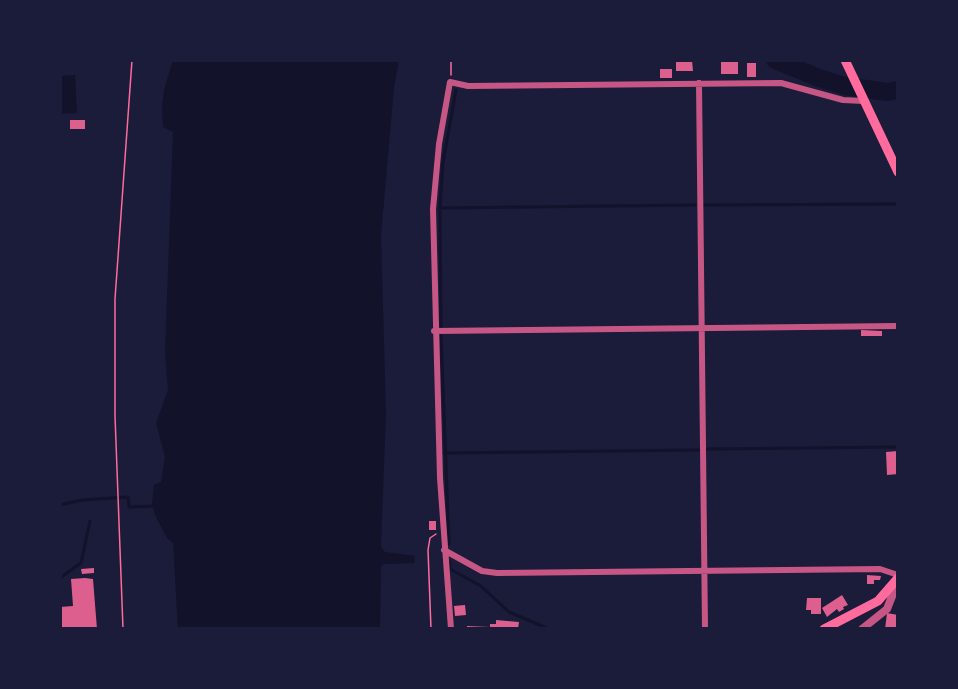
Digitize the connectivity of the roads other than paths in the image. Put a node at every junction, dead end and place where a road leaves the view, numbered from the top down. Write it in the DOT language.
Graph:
graph roads {
  1 [pos="847,64"];
  2 [pos="699,82"];
  3 [pos="862,98"];
  4 [pos="898,172"];
  5 [pos="898,326"];
  6 [pos="702,328"];
  7 [pos="434,332"];
  8 [pos="444,550"];
  9 [pos="704,570"];
  10 [pos="898,578"];
  11 [pos="451,629"];
  12 [pos="705,629"];
  13 [pos="824,629"];
  14 [pos="862,629"];
  1 -- 3 [label="main road"];
  2 -- 3 [label="street"];
  2 -- 6 [label="street"];
  2 -- 7 [label="street"];
  3 -- 4 [label="main road"];
  5 -- 6 [label="street"];
  6 -- 7 [label="street"];
  6 -- 9 [label="street"];
  7 -- 8 [label="street"];
  8 -- 9 [label="street"];
  8 -- 11 [label="street"];
  9 -- 10 [label="street"];
  9 -- 12 [label="street"];
  10 -- 13 [label="main road"];
  10 -- 14 [label="street"];
}
